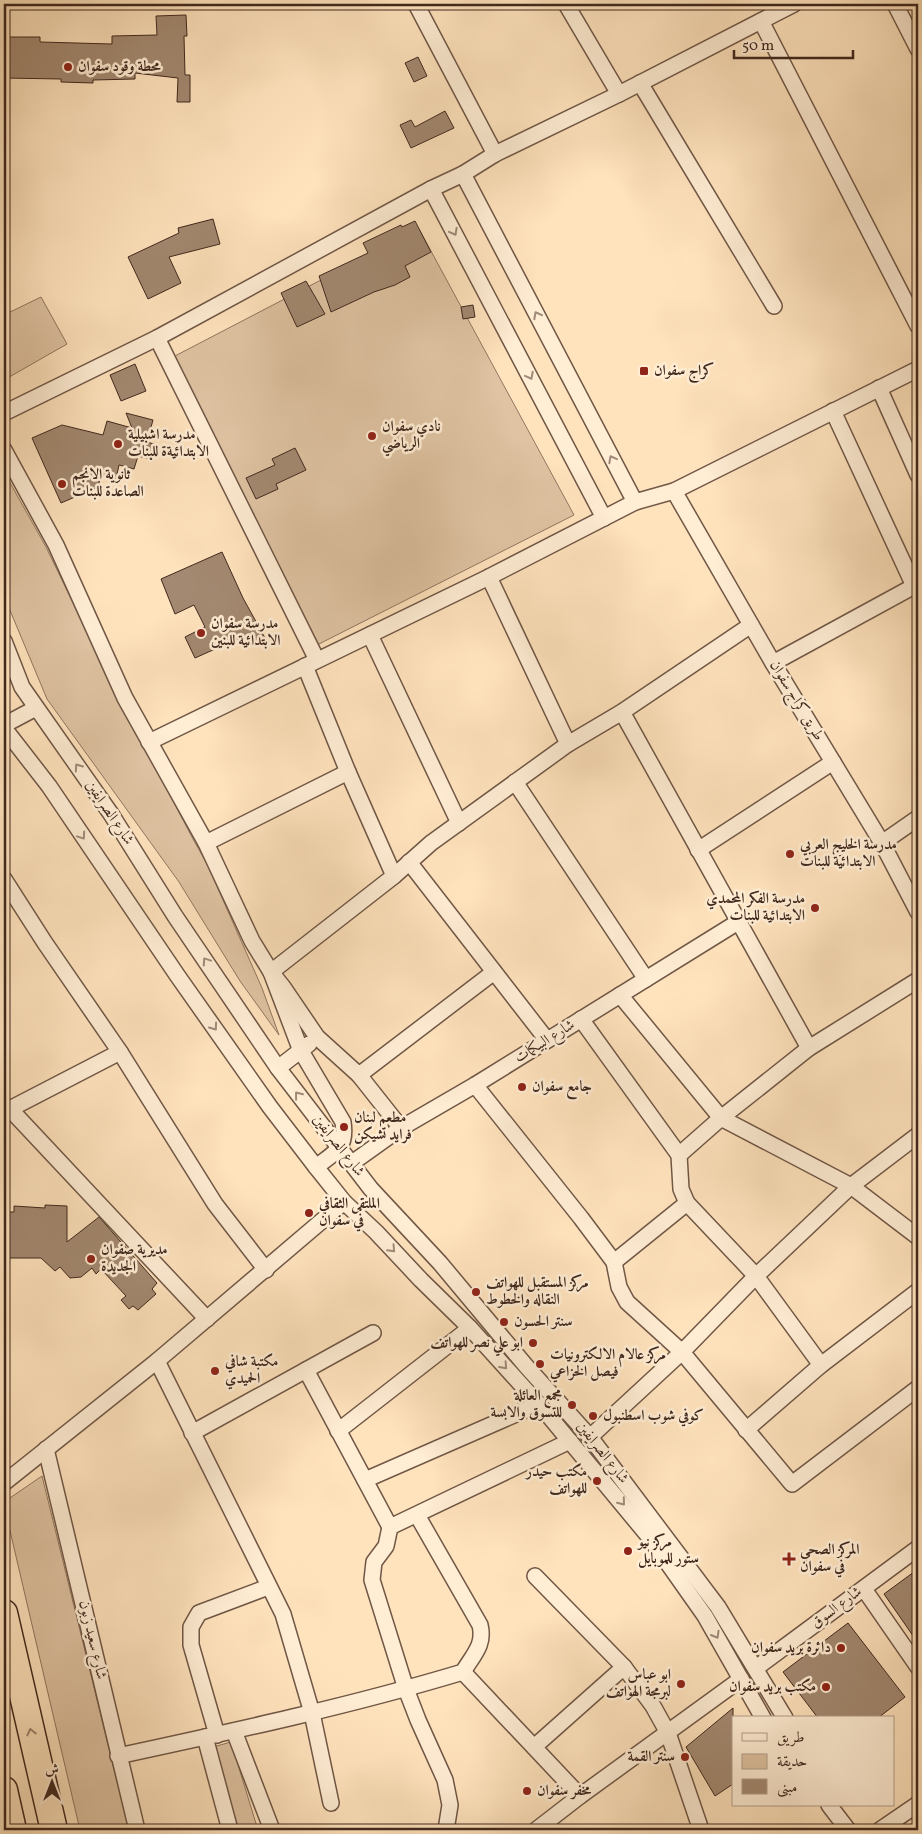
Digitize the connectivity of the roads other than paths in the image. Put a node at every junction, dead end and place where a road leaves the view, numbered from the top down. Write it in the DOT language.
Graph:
graph roads {
  1 [pos="416,4"];
  2 [pos="566,4"];
  3 [pos="794,4"];
  4 [pos="895,4"];
  5 [pos="761,21"];
  6 [pos="918,49"];
  7 [pos="640,83"];
  8 [pos="619,94"];
  9 [pos="495,154"];
  10 [pos="462,174"];
  11 [pos="431,189"];
  12 [pos="774,306"];
  13 [pos="918,326"];
  14 [pos="157,338"];
  15 [pos="918,369"];
  16 [pos="879,388"];
  17 [pos="832,412"];
  18 [pos="4,413"];
  19 [pos="4,450"];
  20 [pos="918,475"];
  21 [pos="674,491"];
  22 [pos="634,502"];
  23 [pos="604,518"];
  24 [pos="489,577"];
  25 [pos="916,585"];
  26 [pos="751,625"];
  27 [pos="370,635"];
  28 [pos="4,642"];
  29 [pos="311,663"];
  30 [pos="773,663"];
  31 [pos="36,708"];
  32 [pos="622,712"];
  33 [pos="7,731"];
  34 [pos="148,742"];
  35 [pos="568,744"];
  36 [pos="832,762"];
  37 [pos="348,772"];
  38 [pos="515,782"];
  39 [pos="918,818"];
  40 [pos="459,824"];
  41 [pos="206,843"];
  42 [pos="882,843"];
  43 [pos="698,850"];
  44 [pos="409,862"];
  45 [pos="394,876"];
  46 [pos="4,878"];
  47 [pos="918,912"];
  48 [pos="738,922"];
  49 [pos="271,972"];
  50 [pos="494,972"];
  51 [pos="646,979"];
  52 [pos="918,980"];
  53 [pos="620,995"];
  54 [pos="581,1019"];
  55 [pos="317,1037"];
  56 [pos="547,1040"];
  57 [pos="809,1048"];
  58 [pos="301,1051"];
  59 [pos="120,1052"];
  60 [pos="278,1068"];
  61 [pos="359,1075"];
  62 [pos="475,1085"];
  63 [pos="7,1111"];
  64 [pos="721,1118"];
  65 [pos="401,1128"];
  66 [pos="918,1135"];
  67 [pos="341,1147"];
  68 [pos="679,1155"];
  69 [pos="352,1163"];
  70 [pos="316,1167"];
  71 [pos="850,1186"];
  72 [pos="344,1202"];
  73 [pos="687,1203"];
  74 [pos="918,1237"];
  75 [pos="614,1262"];
  76 [pos="440,1263"];
  77 [pos="266,1270"];
  78 [pos="756,1276"];
  79 [pos="421,1280"];
  80 [pos="918,1291"];
  81 [pos="207,1319"];
  82 [pos="470,1328"];
  83 [pos="373,1333"];
  84 [pos="682,1352"];
  85 [pos="156,1361"];
  86 [pos="821,1365"];
  87 [pos="306,1370"];
  88 [pos="918,1388"];
  89 [pos="539,1404"];
  90 [pos="746,1430"];
  91 [pos="338,1431"];
  92 [pos="192,1433"];
  93 [pos="590,1437"];
  94 [pos="570,1442"];
  95 [pos="46,1449"];
  96 [pos="365,1480"];
  97 [pos="4,1483"];
  98 [pos="417,1515"];
  99 [pos="390,1527"];
  100 [pos="918,1548"];
  101 [pos="535,1576"];
  102 [pos="268,1587"];
  103 [pos="864,1589"];
  104 [pos="4,1613"];
  105 [pos="624,1667"];
  106 [pos="756,1668"];
  107 [pos="918,1668"];
  108 [pos="463,1672"];
  109 [pos="741,1679"];
  110 [pos="406,1689"];
  111 [pos="312,1713"];
  112 [pos="762,1716"];
  113 [pos="784,1716"];
  114 [pos="234,1731"];
  115 [pos="668,1733"];
  116 [pos="211,1736"];
  117 [pos="534,1746"];
  118 [pos="118,1756"];
  119 [pos="4,1790"];
  120 [pos="580,1796"];
  121 [pos="331,1803"];
  122 [pos="918,1805"];
  123 [pos="831,1807"];
  124 [pos="13,1830"];
  125 [pos="54,1830"];
  126 [pos="137,1830"];
  127 [pos="230,1830"];
  128 [pos="272,1830"];
  129 [pos="446,1830"];
  130 [pos="536,1830"];
  131 [pos="701,1830"];
  132 [pos="848,1830"];
  133 [pos="880,1830"];
  1 -- 9 [label="street"];
  2 -- 8 [label="street"];
  3 -- 5 [label="street"];
  4 -- 6 [label="street"];
  5 -- 7 [label="street"];
  5 -- 13 [label="street"];
  7 -- 8 [label="street"];
  7 -- 12 [label="street"];
  8 -- 9 [label="street"];
  9 -- 10 [label="street"];
  10 -- 11 [label="street"];
  22 -- 10 [label="street, one-way"];
  11 -- 14 [label="street"];
  11 -- 23 [label="street, one-way"];
  14 -- 18 [label="street"];
  14 -- 29 [label="street"];
  15 -- 16 [label="street"];
  16 -- 17 [label="street"];
  16 -- 20 [label="street"];
  17 -- 21 [label="street"];
  17 -- 25 [label="street"];
  19 -- 34 [label="street"];
  21 -- 22 [label="street"];
  21 -- 26 [label="street, طريق كراج سفوان"];
  22 -- 23 [label="street"];
  23 -- 24 [label="street"];
  24 -- 27 [label="street"];
  24 -- 35 [label="street"];
  25 -- 30 [label="street"];
  26 -- 30 [label="street, طريق كراج سفوان"];
  26 -- 32 [label="street"];
  27 -- 29 [label="street"];
  27 -- 40 [label="street"];
  28 -- 31 [label="street, شارع الصرايفين"];
  29 -- 34 [label="street"];
  29 -- 37 [label="street"];
  30 -- 36 [label="street, طريق كراج سفوان"];
  31 -- 33 [label="street"];
  60 -- 31 [label="street, شارع الصرايفين, one-way"];
  32 -- 35 [label="street"];
  32 -- 43 [label="street"];
  33 -- 70 [label="street, شارع الصرايفين, one-way"];
  34 -- 41 [label="street"];
  35 -- 38 [label="street"];
  36 -- 42 [label="street, طريق كراج سفوان"];
  36 -- 43 [label="street"];
  37 -- 41 [label="street"];
  37 -- 45 [label="street"];
  38 -- 40 [label="street"];
  38 -- 51 [label="street"];
  39 -- 42 [label="street"];
  40 -- 44 [label="street"];
  41 -- 49 [label="street"];
  42 -- 47 [label="street, طريق كراج سفوان"];
  43 -- 48 [label="street"];
  44 -- 45 [label="street"];
  44 -- 50 [label="street"];
  45 -- 49 [label="street"];
  46 -- 59 [label="street"];
  48 -- 51 [label="street, شارع البيكمات"];
  48 -- 57 [label="street"];
  49 -- 55 [label="street"];
  49 -- 58 [label="street"];
  50 -- 56 [label="street"];
  50 -- 61 [label="street"];
  51 -- 53 [label="street, شارع البيكمات"];
  52 -- 57 [label="street"];
  53 -- 54 [label="street, شارع البيكمات"];
  53 -- 64 [label="street"];
  54 -- 56 [label="street, شارع البيكمات"];
  54 -- 68 [label="street"];
  55 -- 58 [label="street"];
  55 -- 61 [label="street"];
  56 -- 62 [label="street, شارع البيكمات"];
  57 -- 64 [label="street"];
  58 -- 60 [label="street"];
  58 -- 67 [label="street"];
  59 -- 63 [label="street"];
  59 -- 77 [label="street"];
  67 -- 60 [label="street, شارع الصرايفين, one-way"];
  61 -- 65 [label="street"];
  62 -- 65 [label="street, شارع البيكمات"];
  62 -- 75 [label="street"];
  63 -- 81 [label="street"];
  64 -- 68 [label="street"];
  64 -- 71 [label="street"];
  65 -- 69 [label="street, شارع البيكمات"];
  66 -- 71 [label="street"];
  67 -- 69 [label="street, شارع الصرايفين"];
  67 -- 70 [label="street"];
  68 -- 73 [label="street"];
  69 -- 76 [label="street, شارع الصرايفين"];
  70 -- 72 [label="street, شارع الصرايفين"];
  71 -- 74 [label="street"];
  71 -- 78 [label="street"];
  72 -- 77 [label="street"];
  72 -- 79 [label="street, شارع الصرايفين, one-way"];
  73 -- 75 [label="street"];
  73 -- 78 [label="street"];
  75 -- 84 [label="street"];
  76 -- 79 [label="street"];
  76 -- 93 [label="street, شارع الصرايفين"];
  77 -- 81 [label="street"];
  78 -- 84 [label="street"];
  78 -- 86 [label="street"];
  79 -- 82 [label="street, شارع الصرايفين"];
  80 -- 86 [label="street"];
  81 -- 85 [label="street"];
  82 -- 89 [label="street, شارع الصرايفين, one-way"];
  82 -- 91 [label="street"];
  83 -- 87 [label="street"];
  84 -- 90 [label="street"];
  84 -- 93 [label="street"];
  85 -- 92 [label="street"];
  85 -- 95 [label="street"];
  86 -- 90 [label="street"];
  87 -- 91 [label="street"];
  87 -- 92 [label="street"];
  88 -- 90 [label="street"];
  89 -- 94 [label="street, شارع الصرايفين"];
  89 -- 96 [label="street"];
  91 -- 96 [label="street"];
  92 -- 102 [label="street"];
  93 -- 106 [label="street, شارع الصرايفين"];
  94 -- 98 [label="street"];
  94 -- 109 [label="street, شارع الصرايفين, one-way"];
  95 -- 97 [label="street"];
  95 -- 118 [label="street, شارع سعيد زبون"];
  96 -- 99 [label="street"];
  98 -- 99 [label="street"];
  98 -- 108 [label="street"];
  99 -- 110 [label="street"];
  100 -- 103 [label="street, شارع السوق"];
  101 -- 105 [label="street"];
  102 -- 111 [label="street"];
  102 -- 116 [label="street"];
  103 -- 106 [label="street, شارع السوق"];
  103 -- 107 [label="street"];
  125 -- 104 [label="highway, one-way"];
  105 -- 115 [label="street"];
  105 -- 117 [label="street"];
  106 -- 113 [label="street, شارع الصرايفين"];
  108 -- 110 [label="street"];
  108 -- 117 [label="street"];
  109 -- 112 [label="street, شارع الصرايفين"];
  109 -- 115 [label="street"];
  110 -- 111 [label="street"];
  110 -- 129 [label="street"];
  111 -- 114 [label="street"];
  111 -- 121 [label="street"];
  114 -- 116 [label="street"];
  114 -- 128 [label="street"];
  115 -- 120 [label="street"];
  115 -- 131 [label="street"];
  116 -- 118 [label="street"];
  116 -- 127 [label="street"];
  117 -- 120 [label="street"];
  118 -- 126 [label="street, شارع سعيد زبون"];
  119 -- 124 [label="highway"];
  120 -- 130 [label="street"];
  122 -- 133 [label="street"];
  123 -- 132 [label="street"];
}
